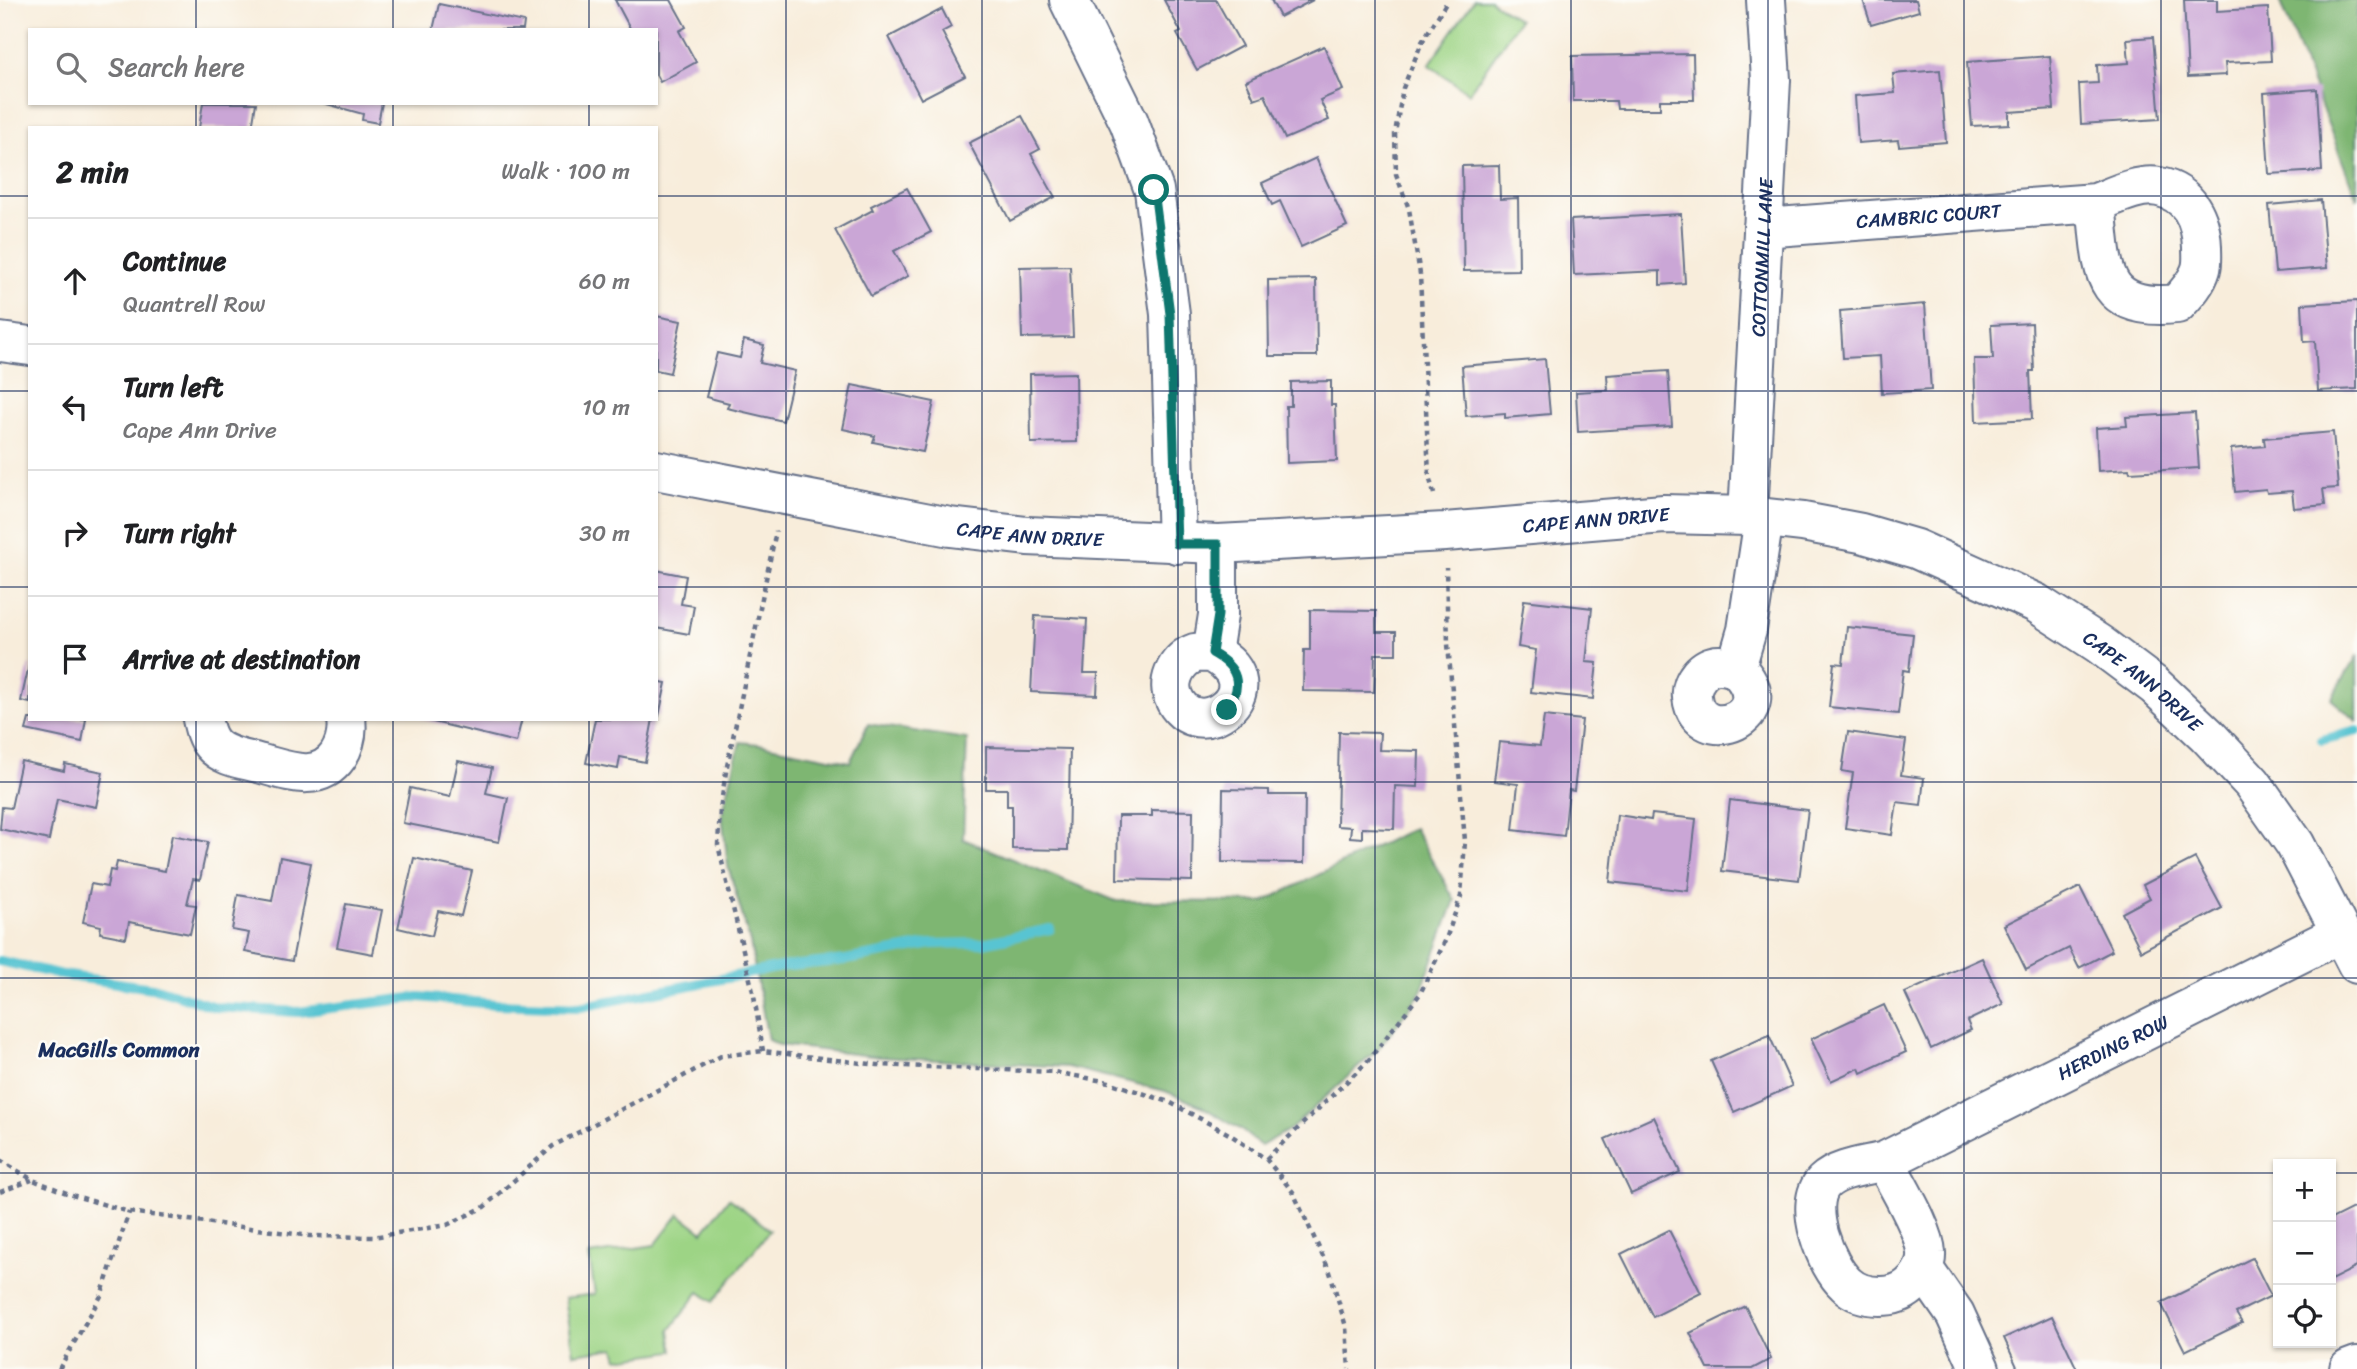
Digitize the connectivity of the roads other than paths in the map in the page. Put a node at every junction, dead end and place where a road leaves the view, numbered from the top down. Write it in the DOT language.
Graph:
graph roads {
  1 [pos="1069,0"];
  2 [pos="1766,0"];
  3 [pos="2096,203"];
  4 [pos="1763,228"];
  5 [pos="0,342"];
  6 [pos="28,346"];
  7 [pos="658,470"];
  8 [pos="1756,517"];
  9 [pos="1177,544"];
  10 [pos="1218,544"];
  11 [pos="1212,653"];
  12 [pos="1736,668"];
  13 [pos="202,721"];
  14 [pos="346,721"];
  15 [pos="2349,949"];
  16 [pos="1885,1161"];
  17 [pos="1923,1268"];
  18 [pos="2357,1366"];
  19 [pos="1980,1369"];
  20 [pos="2349,1369"];
  1 -- 9 [label="street"];
  2 -- 4 [label="street, COTTONMILL LANE"];
  3 -- 4 [label="street, CAMBRIC COURT"];
  4 -- 8 [label="street, COTTONMILL LANE"];
  5 -- 6 [label="street"];
  7 -- 9 [label="street, CAPE ANN DRIVE"];
  8 -- 10 [label="street, CAPE ANN DRIVE"];
  8 -- 12 [label="street, COTTONMILL LANE"];
  8 -- 15 [label="street, CAPE ANN DRIVE"];
  9 -- 10 [label="street, CAPE ANN DRIVE"];
  10 -- 11 [label="street"];
  13 -- 14 [label="street"];
  15 -- 16 [label="street, HERDING ROW"];
  16 -- 17 [label="street"];
  16 -- 17 [label="street, HERDING ROW"];
  17 -- 19 [label="street"];
  18 -- 20 [label="street"];
}
